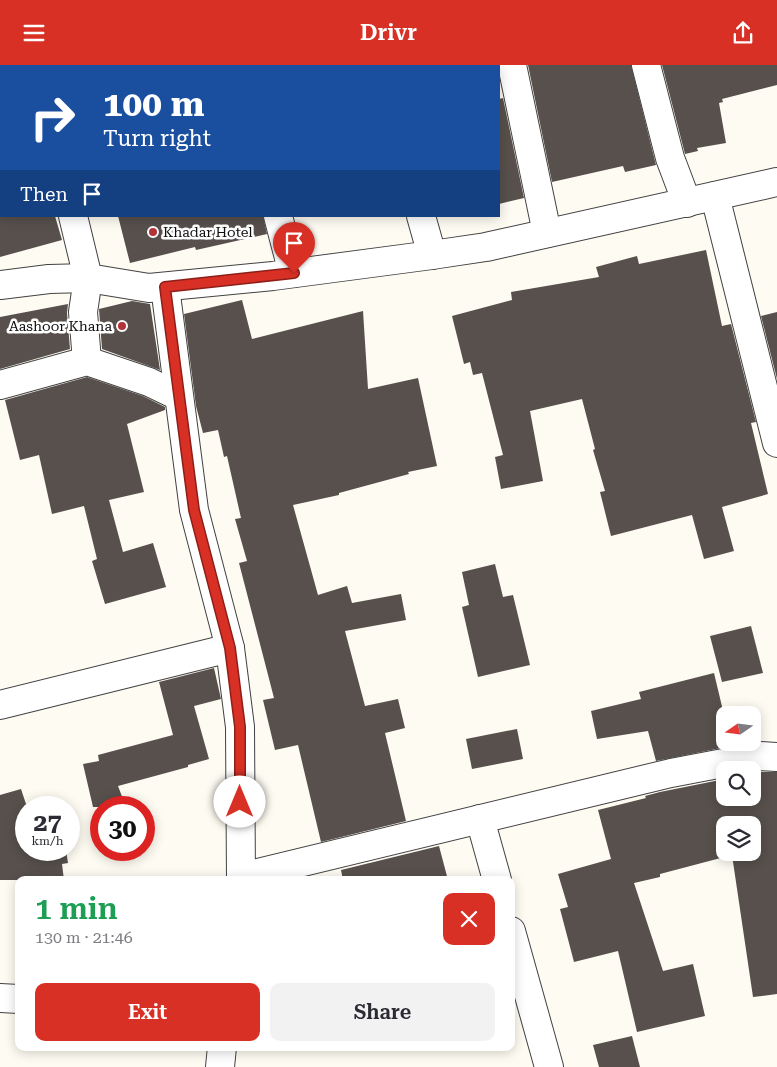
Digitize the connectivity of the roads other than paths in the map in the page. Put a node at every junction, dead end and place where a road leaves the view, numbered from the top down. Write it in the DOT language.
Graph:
graph roads {
  1 [pos="512,65"];
  2 [pos="646,65"];
  3 [pos="777,182"];
  4 [pos="715,196"];
  5 [pos="687,203"];
  6 [pos="73,217"];
  7 [pos="278,217"];
  8 [pos="421,217"];
  9 [pos="547,233"];
  10 [pos="432,255"];
  11 [pos="294,273"];
  12 [pos="88,278"];
  13 [pos="0,285"];
  14 [pos="165,287"];
  15 [pos="87,361"];
  16 [pos="0,385"];
  17 [pos="178,396"];
  18 [pos="777,443"];
  19 [pos="230,648"];
  20 [pos="0,705"];
  21 [pos="777,757"];
  22 [pos="480,819"];
  23 [pos="241,876"];
  24 [pos="253,876"];
  25 [pos="496,876"];
  26 [pos="515,945"];
  27 [pos="0,998"];
  28 [pos="15,999"];
  29 [pos="222,1051"];
  30 [pos="220,1067"];
  31 [pos="549,1067"];
  1 -- 9 [label="street"];
  2 -- 5 [label="street"];
  3 -- 4 [label="street"];
  4 -- 5 [label="street"];
  4 -- 18 [label="street"];
  5 -- 9 [label="street"];
  6 -- 12 [label="street"];
  7 -- 11 [label="street"];
  8 -- 10 [label="street"];
  9 -- 10 [label="street"];
  10 -- 11 [label="street"];
  11 -- 14 [label="street"];
  12 -- 13 [label="street"];
  12 -- 14 [label="street"];
  12 -- 15 [label="street"];
  14 -- 17 [label="street"];
  15 -- 16 [label="street"];
  15 -- 17 [label="street"];
  17 -- 19 [label="street"];
  19 -- 20 [label="street"];
  19 -- 23 [label="street"];
  21 -- 22 [label="street"];
  22 -- 24 [label="street"];
  22 -- 25 [label="street"];
  26 -- 31 [label="street"];
  27 -- 28 [label="street"];
  29 -- 30 [label="street"];
}
